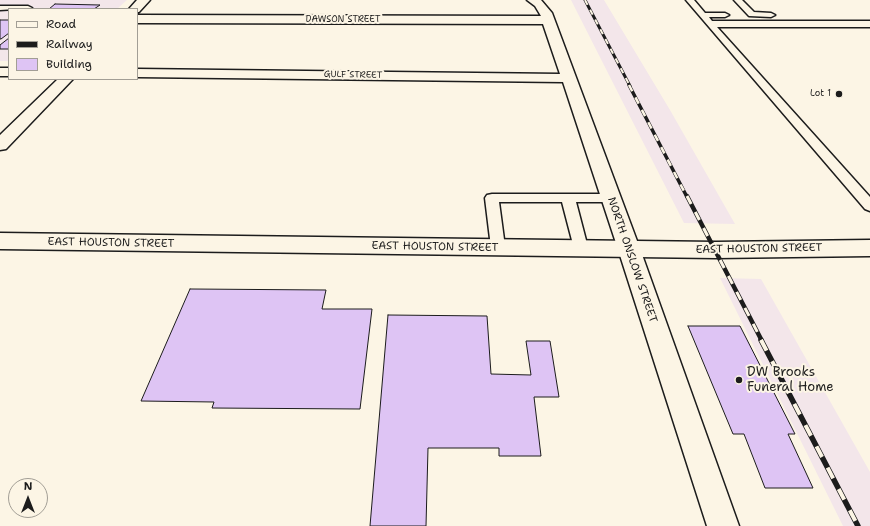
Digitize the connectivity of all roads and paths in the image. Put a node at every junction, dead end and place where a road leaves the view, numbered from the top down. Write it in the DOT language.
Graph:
graph roads {
  1 [pos="144,0"];
  2 [pos="533,0"];
  3 [pos="690,0"];
  4 [pos="738,0"];
  5 [pos="0,8"];
  6 [pos="28,8"];
  7 [pos="136,8"];
  8 [pos="752,14"];
  9 [pos="702,15"];
  10 [pos="779,15"];
  11 [pos="138,19"];
  12 [pos="548,20"];
  13 [pos="710,24"];
  14 [pos="870,24"];
  15 [pos="138,73"];
  16 [pos="569,78"];
  17 [pos="65,80"];
  18 [pos="0,145"];
  19 [pos="568,198"];
  20 [pos="611,198"];
  21 [pos="870,206"];
  22 [pos="0,241"];
  23 [pos="498,248"];
  24 [pos="581,248"];
  25 [pos="870,248"];
  26 [pos="629,249"];
  27 [pos="723,526"];
  1 -- 7 [label="street"];
  2 -- 12 [label="street, NORTH ONSLOW STREET"];
  3 -- 9 [label="lane"];
  4 -- 8 [label="lane"];
  5 -- 6 [label="lane"];
  8 -- 9 [label="lane"];
  8 -- 10 [label="lane"];
  9 -- 13 [label="lane"];
  11 -- 12 [label="street, DAWSON STREET"];
  12 -- 16 [label="street, NORTH ONSLOW STREET"];
  13 -- 14 [label="lane"];
  13 -- 21 [label="lane"];
  15 -- 16 [label="street, GULF STREET"];
  16 -- 20 [label="street, NORTH ONSLOW STREET"];
  17 -- 18 [label="street"];
  19 -- 20 [label="lane"];
  19 -- 23 [label="lane"];
  19 -- 24 [label="lane"];
  20 -- 26 [label="street, NORTH ONSLOW STREET"];
  22 -- 23 [label="street, EAST HOUSTON STREET"];
  23 -- 24 [label="street, EAST HOUSTON STREET"];
  24 -- 26 [label="street, EAST HOUSTON STREET"];
  25 -- 26 [label="street, EAST HOUSTON STREET"];
  26 -- 27 [label="street, NORTH ONSLOW STREET"];
}
